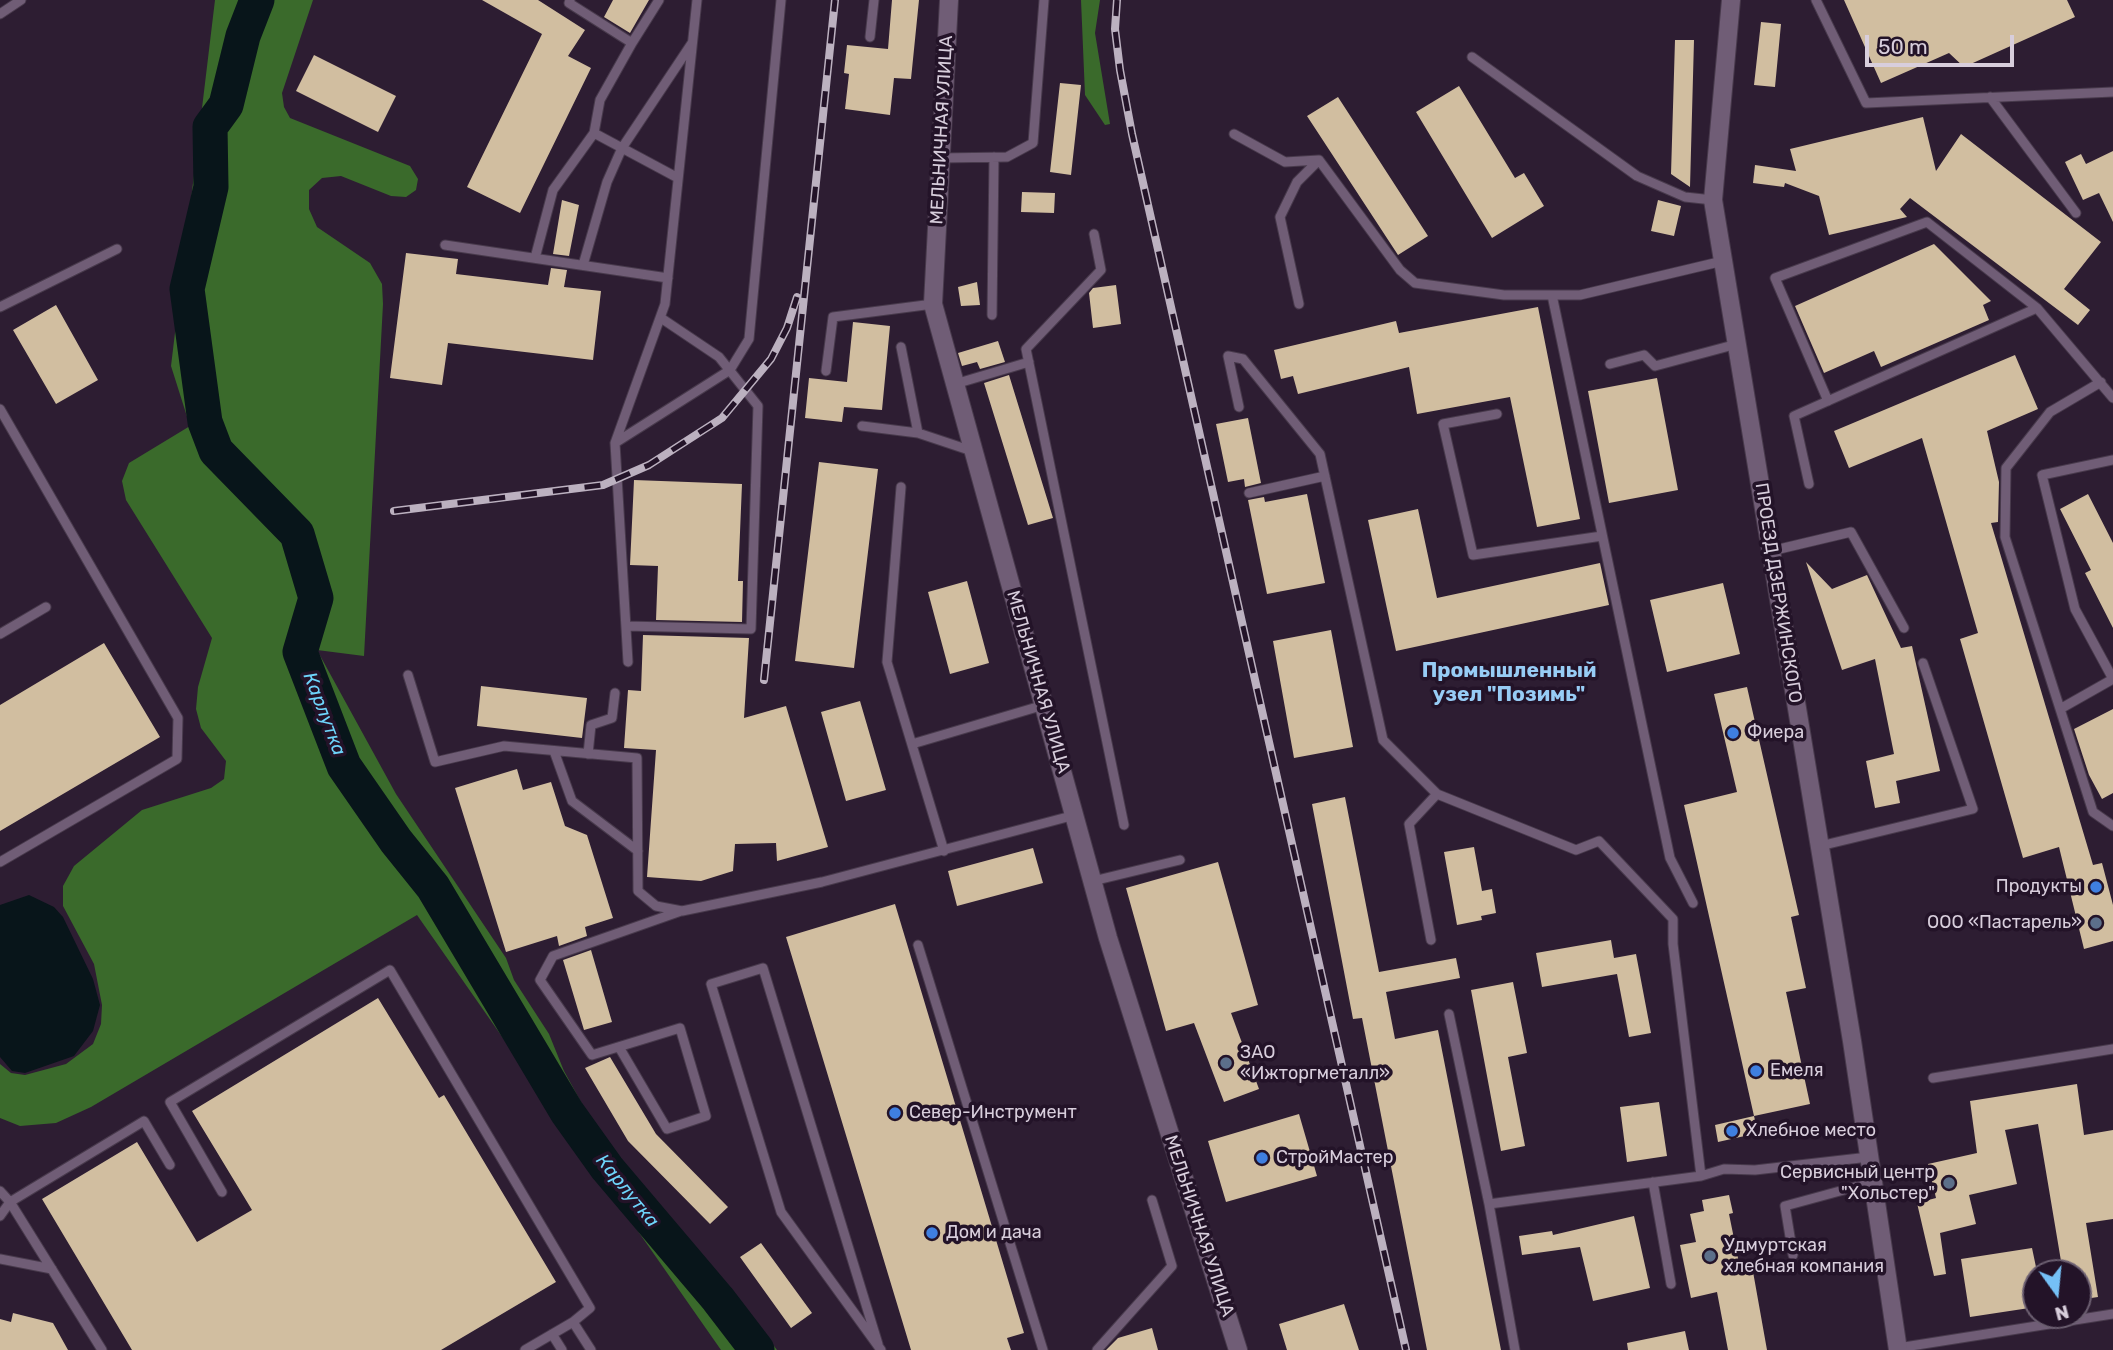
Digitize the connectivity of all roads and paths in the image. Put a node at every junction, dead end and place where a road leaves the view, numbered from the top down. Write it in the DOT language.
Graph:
graph roads {
  1 [pos="21,0"];
  2 [pos="570,0"];
  3 [pos="659,0"];
  4 [pos="697,0"];
  5 [pos="780,0"];
  6 [pos="874,0"];
  7 [pos="949,0"];
  8 [pos="1044,0"];
  9 [pos="1731,0"];
  10 [pos="1816,0"];
  11 [pos="0,14"];
  12 [pos="870,37"];
  13 [pos="693,42"];
  14 [pos="632,43"];
  15 [pos="1472,57"];
  16 [pos="2113,92"];
  17 [pos="1990,97"];
  18 [pos="594,133"];
  19 [pos="1234,134"];
  20 [pos="622,148"];
  21 [pos="994,157"];
  22 [pos="940,158"];
  23 [pos="1319,160"];
  24 [pos="678,178"];
  25 [pos="1713,200"];
  26 [pos="2076,213"];
  27 [pos="1094,234"];
  28 [pos="445,245"];
  29 [pos="117,249"];
  30 [pos="535,258"];
  31 [pos="1723,261"];
  32 [pos="583,265"];
  33 [pos="668,278"];
  34 [pos="1552,295"];
  35 [pos="933,304"];
  36 [pos="1300,304"];
  37 [pos="0,307"];
  38 [pos="2037,308"];
  39 [pos="992,315"];
  40 [pos="661,318"];
  41 [pos="1737,344"];
  42 [pos="901,347"];
  43 [pos="1029,362"];
  44 [pos="1611,364"];
  45 [pos="730,370"];
  46 [pos="826,372"];
  47 [pos="2101,382"];
  48 [pos="955,384"];
  49 [pos="2113,398"];
  50 [pos="1828,401"];
  51 [pos="1239,407"];
  52 [pos="0,409"];
  53 [pos="1497,414"];
  54 [pos="862,426"];
  55 [pos="918,433"];
  56 [pos="615,443"];
  57 [pos="974,451"];
  58 [pos="2113,460"];
  59 [pos="1325,476"];
  60 [pos="1809,484"];
  61 [pos="901,487"];
  62 [pos="1249,493"];
  63 [pos="1602,536"];
  64 [pos="1771,551"];
  65 [pos="46,607"];
  66 [pos="626,626"];
  67 [pos="1904,628"];
  68 [pos="0,634"];
  69 [pos="628,662"];
  70 [pos="1923,663"];
  71 [pos="408,675"];
  72 [pos="2113,679"];
  73 [pos="615,693"];
  74 [pos="1044,705"];
  75 [pos="2060,709"];
  76 [pos="912,744"];
  77 [pos="554,751"];
  78 [pos="587,754"];
  79 [pos="1437,794"];
  80 [pos="1075,815"];
  81 [pos="1124,825"];
  82 [pos="2113,826"];
  83 [pos="1820,846"];
  84 [pos="638,851"];
  85 [pos="944,851"];
  86 [pos="1180,860"];
  87 [pos="0,862"];
  88 [pos="1093,881"];
  89 [pos="1693,903"];
  90 [pos="682,911"];
  91 [pos="1431,940"];
  92 [pos="918,945"];
  93 [pos="1449,1014"];
  94 [pos="619,1047"];
  95 [pos="2113,1049"];
  96 [pos="1933,1078"];
  97 [pos="1870,1157"];
  98 [pos="170,1165"];
  99 [pos="1701,1176"];
  100 [pos="1653,1182"];
  101 [pos="1873,1182"];
  102 [pos="0,1191"];
  103 [pos="222,1192"];
  104 [pos="1152,1200"];
  105 [pos="10,1202"];
  106 [pos="1489,1204"];
  107 [pos="0,1216"];
  108 [pos="1793,1255"];
  109 [pos="0,1259"];
  110 [pos="52,1269"];
  111 [pos="1671,1284"];
  112 [pos="2113,1314"];
  113 [pos="573,1322"];
  114 [pos="552,1334"];
  115 [pos="880,1347"];
  116 [pos="1898,1349"];
  117 [pos="102,1350"];
  118 [pos="525,1350"];
  119 [pos="562,1350"];
  120 [pos="591,1350"];
  121 [pos="1043,1350"];
  122 [pos="1097,1350"];
  123 [pos="1238,1350"];
  124 [pos="1515,1350"];
  1 -- 11 [label="lane"];
  2 -- 14 [label="lane"];
  3 -- 14 [label="lane"];
  4 -- 13 [label="lane"];
  5 -- 45 [label="lane"];
  6 -- 12 [label="lane"];
  7 -- 22 [label="street, МЕЛЬНИЧНАЯ УЛИЦА"];
  8 -- 21 [label="lane"];
  9 -- 25 [label="street, ПРОЕЗД ДЗЕРЖИНСКОГО"];
  10 -- 17 [label="lane"];
  13 -- 20 [label="lane"];
  13 -- 24 [label="lane"];
  14 -- 18 [label="lane"];
  15 -- 25 [label="lane"];
  16 -- 17 [label="lane"];
  17 -- 26 [label="lane"];
  18 -- 20 [label="lane"];
  18 -- 30 [label="lane"];
  19 -- 23 [label="lane"];
  20 -- 24 [label="lane"];
  20 -- 32 [label="lane"];
  21 -- 22 [label="lane"];
  21 -- 39 [label="lane"];
  22 -- 35 [label="street, МЕЛЬНИЧНАЯ УЛИЦА"];
  23 -- 34 [label="lane"];
  23 -- 36 [label="lane"];
  24 -- 33 [label="lane"];
  25 -- 31 [label="street, ПРОЕЗД ДЗЕРЖИНСКОГО"];
  27 -- 43 [label="lane"];
  28 -- 30 [label="lane"];
  29 -- 37 [label="lane"];
  30 -- 32 [label="lane"];
  31 -- 34 [label="lane"];
  31 -- 41 [label="street, ПРОЕЗД ДЗЕРЖИНСКОГО"];
  32 -- 33 [label="lane"];
  33 -- 40 [label="lane"];
  34 -- 63 [label="lane"];
  35 -- 46 [label="lane"];
  35 -- 48 [label="street, МЕЛЬНИЧНАЯ УЛИЦА"];
  38 -- 47 [label="lane"];
  38 -- 50 [label="lane"];
  38 -- 50 [label="lane"];
  40 -- 45 [label="lane"];
  40 -- 56 [label="lane"];
  41 -- 44 [label="lane"];
  41 -- 64 [label="street, ПРОЕЗД ДЗЕРЖИНСКОГО"];
  42 -- 55 [label="lane"];
  43 -- 48 [label="lane"];
  43 -- 81 [label="lane"];
  45 -- 56 [label="lane"];
  45 -- 66 [label="lane"];
  47 -- 49 [label="lane"];
  47 -- 75 [label="lane"];
  48 -- 57 [label="street, МЕЛЬНИЧНАЯ УЛИЦА"];
  50 -- 60 [label="lane"];
  51 -- 59 [label="lane"];
  52 -- 87 [label="lane"];
  53 -- 63 [label="lane"];
  54 -- 55 [label="lane"];
  55 -- 57 [label="lane"];
  56 -- 66 [label="lane"];
  57 -- 74 [label="street, МЕЛЬНИЧНАЯ УЛИЦА"];
  58 -- 72 [label="lane"];
  59 -- 62 [label="lane"];
  59 -- 79 [label="lane"];
  61 -- 76 [label="lane"];
  63 -- 89 [label="lane"];
  64 -- 67 [label="lane"];
  64 -- 83 [label="street, ПРОЕЗД ДЗЕРЖИНСКОГО"];
  65 -- 68 [label="lane"];
  66 -- 69 [label="lane"];
  70 -- 83 [label="lane"];
  71 -- 77 [label="lane"];
  72 -- 75 [label="lane"];
  73 -- 78 [label="lane"];
  74 -- 76 [label="lane"];
  74 -- 80 [label="street, МЕЛЬНИЧНАЯ УЛИЦА"];
  75 -- 82 [label="lane"];
  76 -- 85 [label="lane"];
  77 -- 78 [label="lane"];
  77 -- 84 [label="lane"];
  78 -- 84 [label="lane"];
  79 -- 91 [label="lane"];
  79 -- 99 [label="lane"];
  80 -- 85 [label="lane"];
  80 -- 88 [label="street, МЕЛЬНИЧНАЯ УЛИЦА"];
  83 -- 97 [label="street, ПРОЕЗД ДЗЕРЖИНСКОГО"];
  84 -- 90 [label="lane"];
  85 -- 90 [label="lane"];
  86 -- 88 [label="lane"];
  88 -- 123 [label="street, МЕЛЬНИЧНАЯ УЛИЦА"];
  90 -- 94 [label="lane"];
  92 -- 121 [label="lane"];
  93 -- 106 [label="lane"];
  94 -- 94 [label="lane"];
  95 -- 96 [label="lane"];
  97 -- 99 [label="lane"];
  97 -- 101 [label="street, ПРОЕЗД ДЗЕРЖИНСКОГО"];
  98 -- 105 [label="lane"];
  99 -- 100 [label="lane"];
  100 -- 106 [label="lane"];
  100 -- 111 [label="lane"];
  101 -- 108 [label="lane"];
  101 -- 116 [label="street, ПРОЕЗД ДЗЕРЖИНСКОГО"];
  102 -- 105 [label="lane"];
  103 -- 113 [label="lane"];
  104 -- 122 [label="lane"];
  105 -- 107 [label="lane"];
  105 -- 110 [label="lane"];
  106 -- 124 [label="lane"];
  109 -- 110 [label="lane"];
  110 -- 117 [label="lane"];
  112 -- 116 [label="lane"];
  113 -- 114 [label="lane"];
  113 -- 120 [label="lane"];
  114 -- 118 [label="lane"];
  114 -- 119 [label="lane"];
  115 -- 115 [label="lane"];
}
